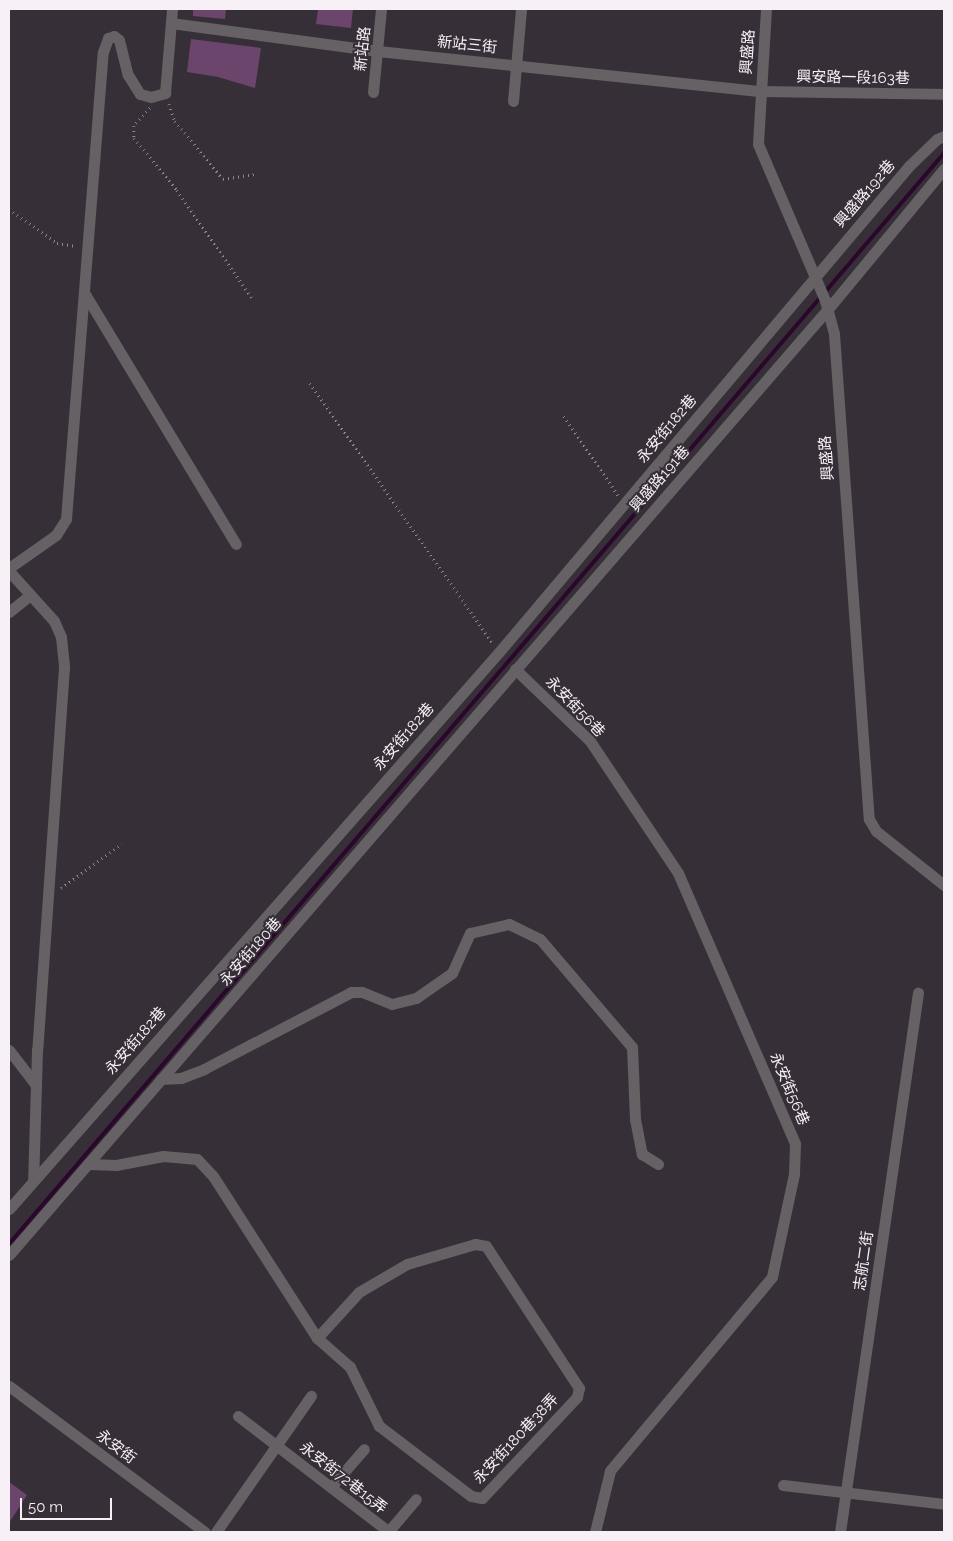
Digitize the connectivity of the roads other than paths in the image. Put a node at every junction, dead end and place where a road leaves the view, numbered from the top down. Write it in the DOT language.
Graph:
graph roads {
  1 [pos="172,9"];
  2 [pos="382,9"];
  3 [pos="521,9"];
  4 [pos="766,9"];
  5 [pos="171,23"];
  6 [pos="378,51"];
  7 [pos="517,65"];
  8 [pos="761,91"];
  9 [pos="373,92"];
  10 [pos="944,94"];
  11 [pos="513,101"];
  12 [pos="944,136"];
  13 [pos="944,170"];
  14 [pos="815,281"];
  15 [pos="85,294"];
  16 [pos="826,305"];
  17 [pos="236,544"];
  18 [pos="9,569"];
  19 [pos="29,596"];
  20 [pos="9,612"];
  21 [pos="515,668"];
  22 [pos="944,885"];
  23 [pos="918,994"];
  24 [pos="9,1050"];
  25 [pos="161,1080"];
  26 [pos="36,1085"];
  27 [pos="89,1164"];
  28 [pos="658,1164"];
  29 [pos="33,1181"];
  30 [pos="9,1209"];
  31 [pos="9,1255"];
  32 [pos="317,1338"];
  33 [pos="10,1389"];
  34 [pos="311,1396"];
  35 [pos="238,1416"];
  36 [pos="278,1447"];
  37 [pos="364,1449"];
  38 [pos="783,1485"];
  39 [pos="331,1487"];
  40 [pos="846,1490"];
  41 [pos="416,1499"];
  42 [pos="944,1504"];
  43 [pos="205,1532"];
  44 [pos="216,1532"];
  45 [pos="388,1532"];
  46 [pos="595,1532"];
  47 [pos="840,1532"];
  1 -- 5 [label="street"];
  2 -- 6 [label="street, 新站路"];
  3 -- 7 [label="street"];
  4 -- 8 [label="street, 興盛路"];
  5 -- 6 [label="street, 新站三街"];
  5 -- 15 [label="street"];
  6 -- 7 [label="street, 新站三街"];
  6 -- 9 [label="street, 新站路"];
  7 -- 8 [label="street, 新站三街"];
  7 -- 11 [label="street"];
  8 -- 10 [label="street, 興安路一段163巷"];
  8 -- 14 [label="street, 興盛路"];
  12 -- 14 [label="street, 興盛路192巷"];
  13 -- 16 [label="street, 興盛路191巷"];
  14 -- 16 [label="street, 興盛路"];
  14 -- 29 [label="street, 永安街182巷"];
  15 -- 17 [label="street"];
  15 -- 18 [label="street"];
  16 -- 21 [label="street, 興盛路191巷"];
  16 -- 22 [label="street, 興盛路"];
  18 -- 19 [label="street"];
  19 -- 20 [label="street"];
  19 -- 26 [label="street"];
  21 -- 25 [label="street, 永安街180巷"];
  21 -- 46 [label="street, 永安街56巷"];
  23 -- 40 [label="street, 志航二街"];
  24 -- 26 [label="street"];
  25 -- 27 [label="street, 永安街180巷"];
  25 -- 28 [label="street"];
  26 -- 29 [label="street"];
  27 -- 31 [label="street, 永安街180巷"];
  27 -- 32 [label="street, 永安街180巷38弄"];
  29 -- 30 [label="street, 永安街182巷"];
  32 -- 32 [label="street, 永安街180巷38弄"];
  33 -- 43 [label="street, 永安街"];
  34 -- 36 [label="street"];
  35 -- 36 [label="street, 永安街72巷15弄"];
  36 -- 39 [label="street, 永安街72巷15弄"];
  36 -- 44 [label="street"];
  37 -- 39 [label="street"];
  38 -- 40 [label="street"];
  39 -- 45 [label="street, 永安街72巷15弄"];
  40 -- 42 [label="street"];
  40 -- 47 [label="street, 志航二街"];
  41 -- 45 [label="street"];
}
